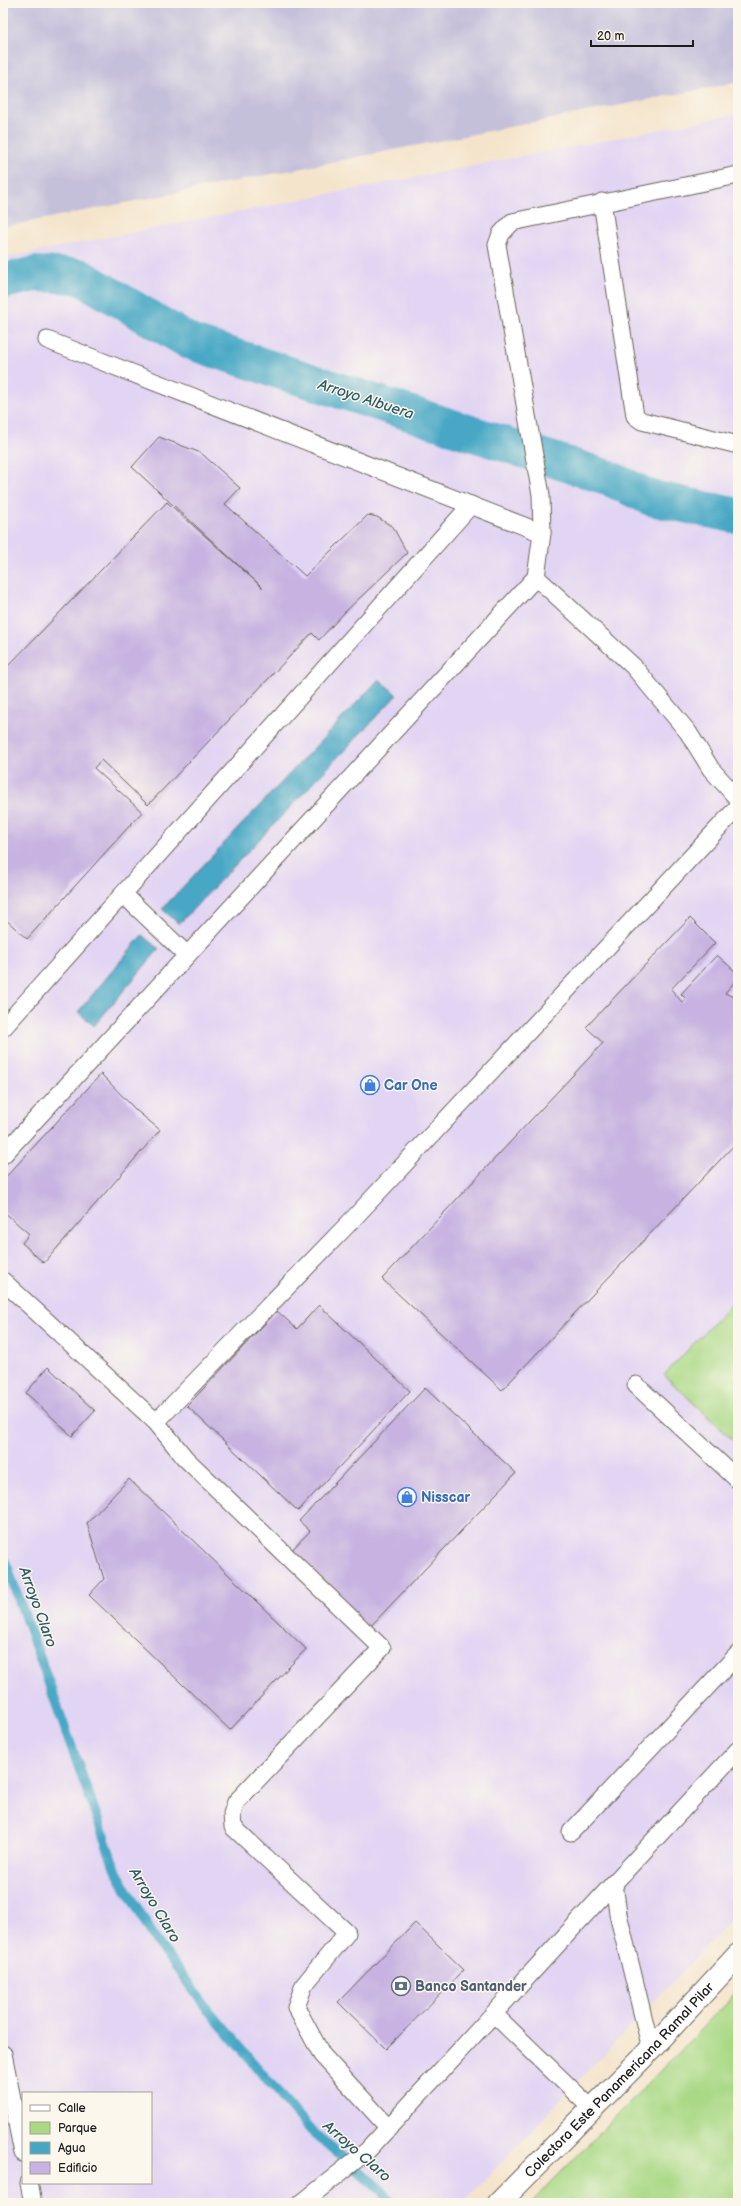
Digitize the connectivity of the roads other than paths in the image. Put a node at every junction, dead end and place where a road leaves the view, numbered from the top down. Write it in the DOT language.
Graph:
graph roads {
  1 [pos="738,175"];
  2 [pos="602,202"];
  3 [pos="47,340"];
  4 [pos="738,445"];
  5 [pos="471,505"];
  6 [pos="542,533"];
  7 [pos="536,577"];
  8 [pos="738,799"];
  9 [pos="738,806"];
  10 [pos="123,894"];
  11 [pos="187,955"];
  12 [pos="3,1028"];
  13 [pos="3,1155"];
  14 [pos="3,1281"];
  15 [pos="636,1385"];
  16 [pos="156,1422"];
  17 [pos="738,1480"];
  18 [pos="738,1654"];
  19 [pos="738,1750"];
  20 [pos="571,1832"];
  21 [pos="614,1883"];
  22 [pos="738,1955"];
  23 [pos="494,2014"];
  24 [pos="651,2049"];
  25 [pos="3,2054"];
  26 [pos="592,2109"];
  27 [pos="389,2128"];
  28 [pos="22,2148"];
  29 [pos="29,2184"];
  30 [pos="305,2201"];
  31 [pos="499,2202"];
  32 [pos="33,2203"];
  1 -- 2 [label="lane"];
  2 -- 4 [label="lane"];
  2 -- 6 [label="lane"];
  3 -- 5 [label="lane"];
  5 -- 6 [label="lane"];
  5 -- 10 [label="lane"];
  6 -- 7 [label="lane"];
  7 -- 8 [label="lane"];
  7 -- 11 [label="lane"];
  9 -- 16 [label="lane"];
  10 -- 11 [label="lane"];
  10 -- 12 [label="lane"];
  11 -- 13 [label="lane"];
  14 -- 16 [label="lane"];
  15 -- 17 [label="lane"];
  16 -- 27 [label="lane"];
  18 -- 20 [label="lane"];
  19 -- 21 [label="lane"];
  21 -- 23 [label="lane"];
  21 -- 24 [label="lane"];
  22 -- 24 [label="street, Colectora Este Panamericana Ramal Pilar"];
  23 -- 26 [label="lane"];
  23 -- 27 [label="lane"];
  24 -- 26 [label="street, Colectora Este Panamericana Ramal Pilar"];
  25 -- 28 [label="lane"];
  26 -- 31 [label="street, Colectora Este Panamericana Ramal Pilar"];
  27 -- 30 [label="lane"];
  29 -- 32 [label="lane"];
}
